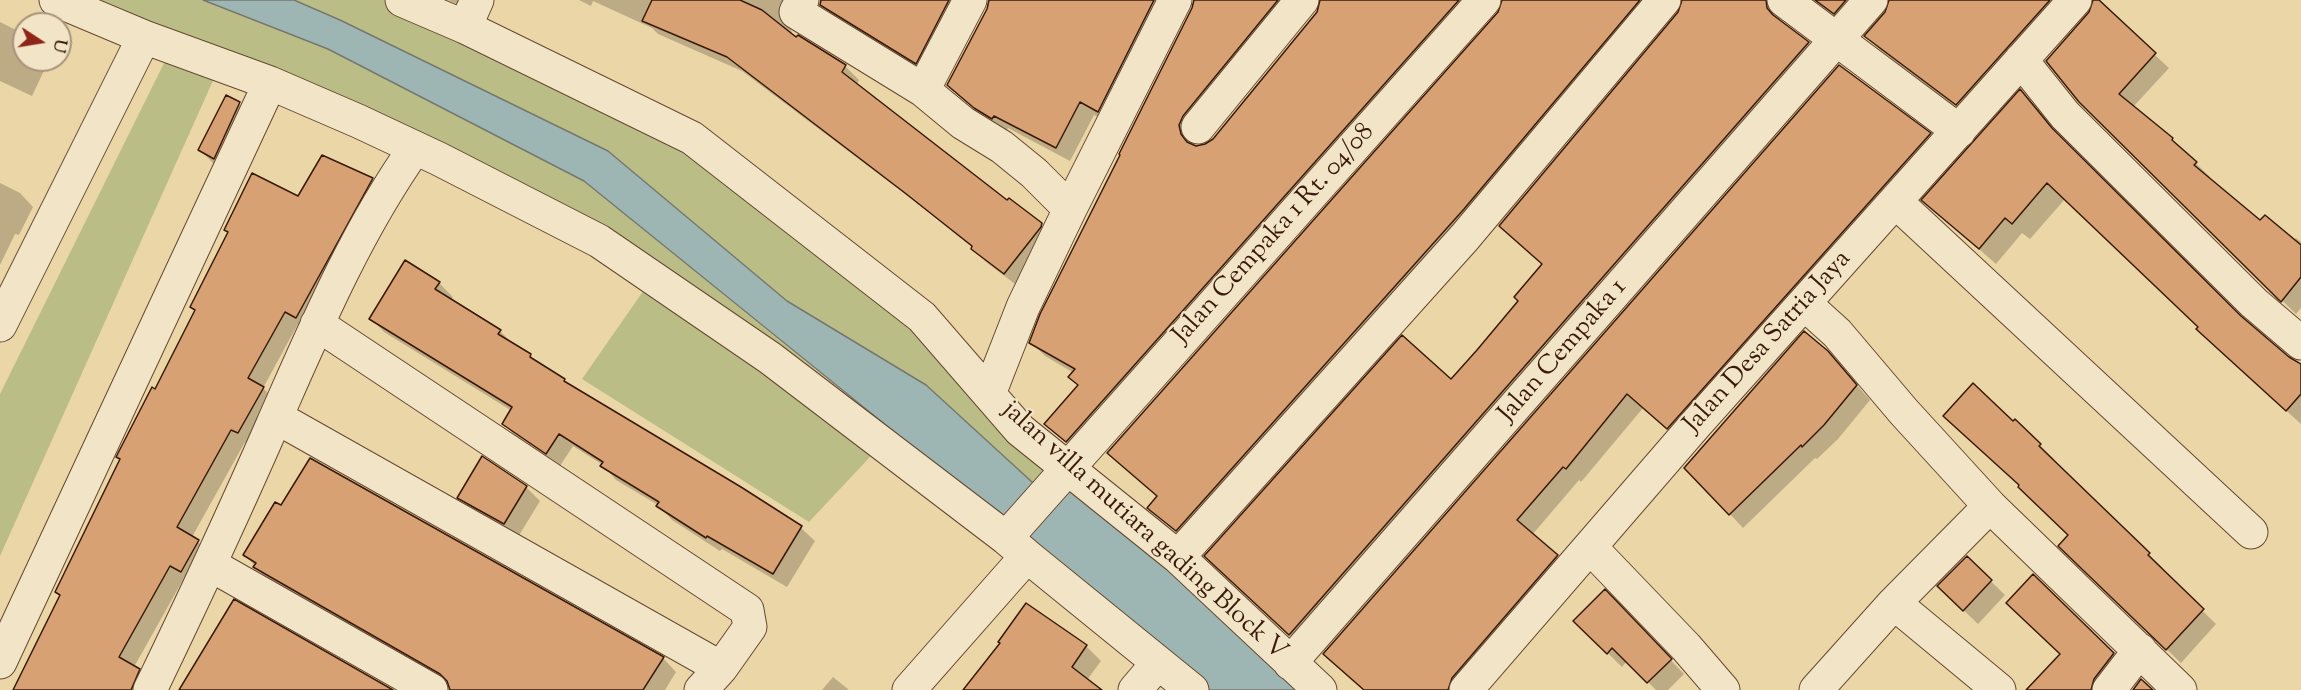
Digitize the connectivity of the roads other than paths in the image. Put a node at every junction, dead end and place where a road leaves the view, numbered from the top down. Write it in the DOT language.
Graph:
graph roads {
  1 [pos="56,0"];
  2 [pos="402,0"];
  3 [pos="970,0"];
  4 [pos="1175,0"];
  5 [pos="1302,0"];
  6 [pos="1484,0"];
  7 [pos="1664,0"];
  8 [pos="1784,0"];
  9 [pos="1871,0"];
  10 [pos="2075,0"];
  11 [pos="791,4"];
  12 [pos="471,14"];
  13 [pos="144,37"];
  14 [pos="1837,40"];
  15 [pos="2021,60"];
  16 [pos="270,83"];
  17 [pos="923,90"];
  18 [pos="1198,127"];
  19 [pos="1959,131"];
  20 [pos="415,148"];
  21 [pos="1896,202"];
  22 [pos="1070,209"];
  23 [pos="1805,304"];
  24 [pos="316,324"];
  25 [pos="0,325"];
  26 [pos="2301,343"];
  27 [pos="989,394"];
  28 [pos="276,417"];
  29 [pos="1067,470"];
  30 [pos="1990,506"];
  31 [pos="2251,532"];
  32 [pos="1017,547"];
  33 [pos="1590,547"];
  34 [pos="1178,557"];
  35 [pos="211,564"];
  36 [pos="1894,603"];
  37 [pos="2140,650"];
  38 [pos="0,662"];
  39 [pos="1158,663"];
  40 [pos="1290,663"];
  41 [pos="711,679"];
  42 [pos="150,690"];
  43 [pos="431,690"];
  44 [pos="909,690"];
  45 [pos="1135,690"];
  46 [pos="1192,690"];
  47 [pos="1320,690"];
  48 [pos="1466,690"];
  49 [pos="1723,690"];
  50 [pos="1816,690"];
  51 [pos="1999,690"];
  52 [pos="2109,690"];
  53 [pos="2180,690"];
  1 -- 13 [label="street"];
  2 -- 12 [label="street, jalan villa mutiara gading Block V"];
  3 -- 17 [label="street"];
  4 -- 22 [label="street"];
  5 -- 18 [label="street"];
  6 -- 29 [label="street, Jalan Cempaka 1 Rt. 04/08"];
  7 -- 34 [label="street"];
  8 -- 14 [label="street"];
  9 -- 14 [label="street, Jalan Cempaka 1"];
  10 -- 15 [label="street, Jalan Desa Satria Jaya"];
  11 -- 17 [label="street"];
  12 -- 27 [label="street, jalan villa mutiara gading Block V"];
  13 -- 16 [label="street"];
  13 -- 25 [label="street"];
  14 -- 19 [label="street"];
  14 -- 40 [label="street, Jalan Cempaka 1"];
  15 -- 19 [label="street, Jalan Desa Satria Jaya"];
  15 -- 26 [label="street"];
  16 -- 20 [label="street"];
  16 -- 38 [label="street"];
  17 -- 22 [label="street"];
  19 -- 21 [label="street, Jalan Desa Satria Jaya"];
  20 -- 24 [label="street"];
  20 -- 32 [label="street"];
  21 -- 23 [label="street, Jalan Desa Satria Jaya"];
  21 -- 31 [label="street"];
  22 -- 27 [label="street"];
  23 -- 30 [label="street"];
  23 -- 33 [label="street, Jalan Desa Satria Jaya"];
  24 -- 28 [label="street"];
  24 -- 41 [label="street"];
  27 -- 29 [label="street, jalan villa mutiara gading Block V"];
  28 -- 35 [label="street"];
  28 -- 41 [label="street"];
  29 -- 32 [label="street, Jalan Cempaka 1 Rt. 04/08"];
  29 -- 34 [label="street, jalan villa mutiara gading Block V"];
  30 -- 36 [label="street"];
  30 -- 37 [label="street"];
  32 -- 39 [label="street"];
  32 -- 44 [label="street, Jalan Cempaka 1 Rt. 04/08"];
  33 -- 48 [label="street, Jalan Desa Satria Jaya"];
  33 -- 49 [label="street"];
  34 -- 40 [label="street, jalan villa mutiara gading Block V"];
  35 -- 42 [label="street"];
  35 -- 43 [label="street"];
  36 -- 50 [label="street"];
  36 -- 51 [label="street"];
  37 -- 52 [label="street"];
  37 -- 53 [label="street"];
  39 -- 45 [label="street"];
  39 -- 46 [label="street"];
  40 -- 47 [label="street, jalan villa mutiara gading Block V"];
}
